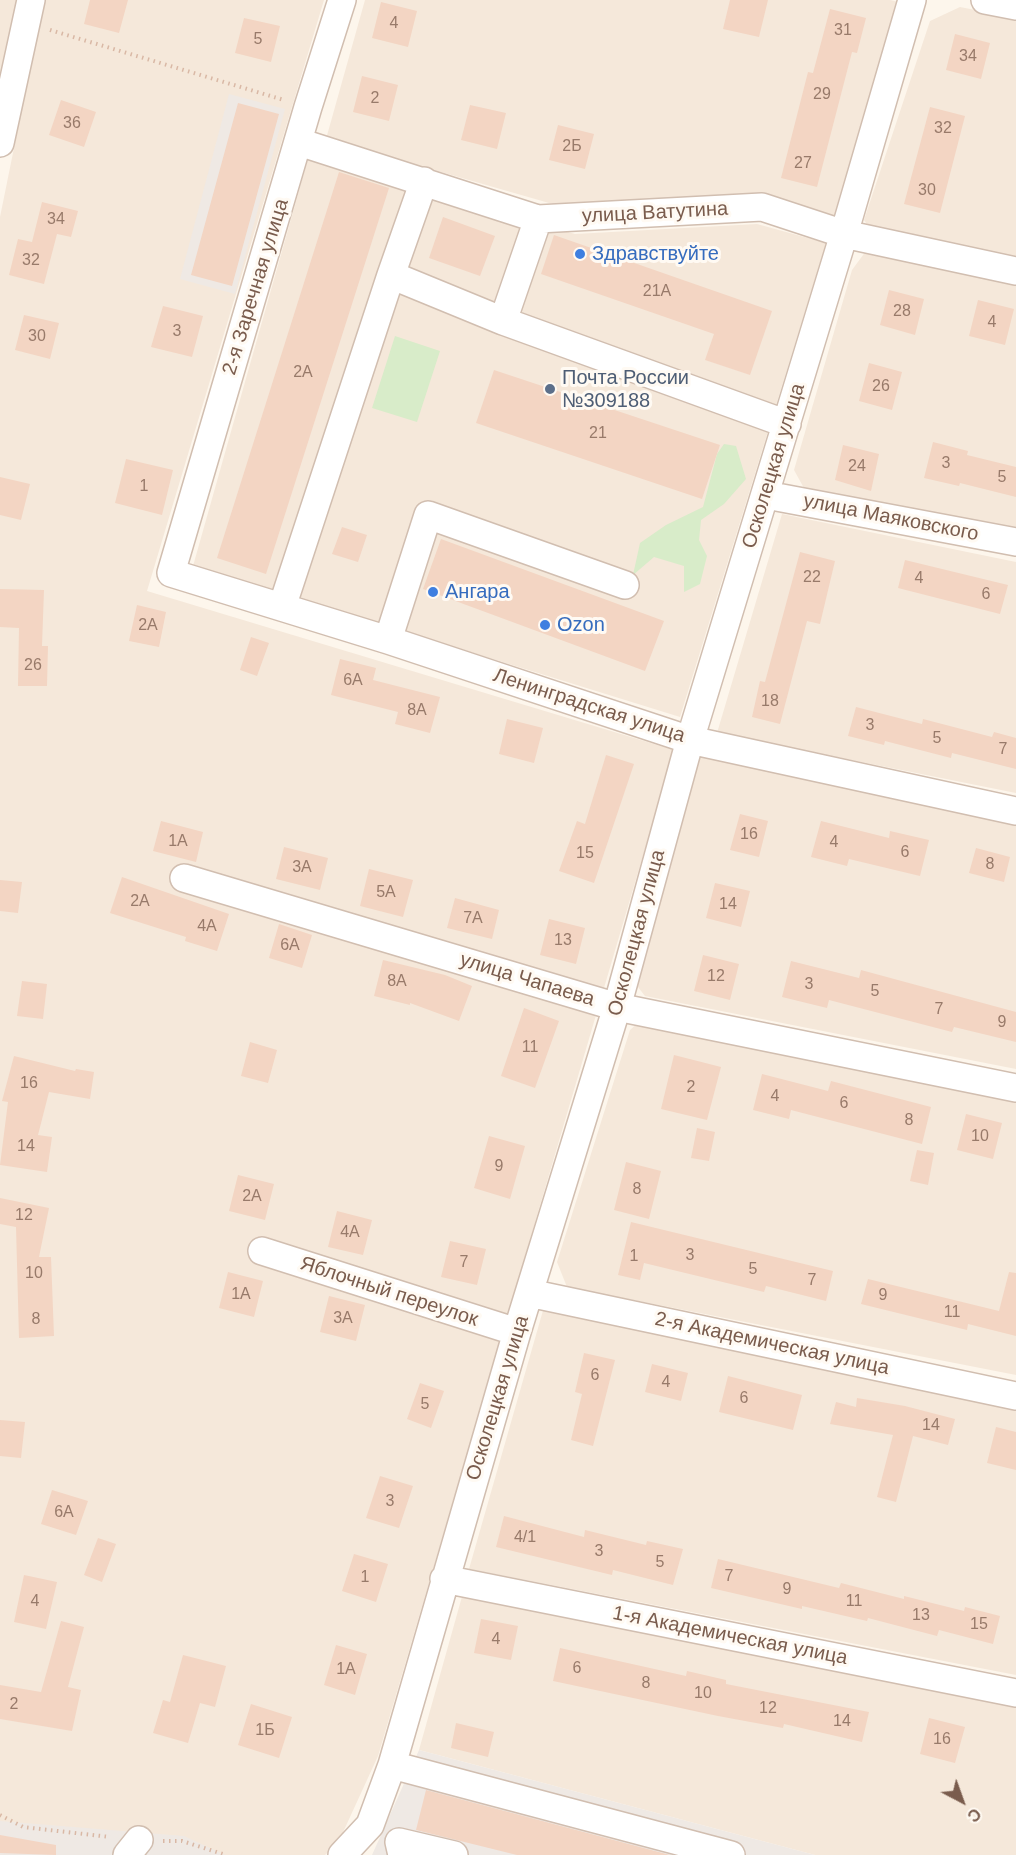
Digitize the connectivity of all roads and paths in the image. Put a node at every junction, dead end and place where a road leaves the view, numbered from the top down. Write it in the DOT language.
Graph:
graph roads {
  1 [pos="342,0"];
  2 [pos="912,0"];
  3 [pos="985,0"];
  4 [pos="1016,6"];
  5 [pos="29,12"];
  6 [pos="308,107"];
  7 [pos="299,142"];
  8 [pos="0,143"];
  9 [pos="423,182"];
  10 [pos="538,219"];
  11 [pos="844,234"];
  12 [pos="1016,271"];
  13 [pos="392,275"];
  14 [pos="503,321"];
  15 [pos="787,423"];
  16 [pos="766,495"];
  17 [pos="1016,542"];
  18 [pos="171,573"];
  19 [pos="625,585"];
  20 [pos="282,607"];
  21 [pos="388,640"];
  22 [pos="690,740"];
  23 [pos="1016,810"];
  24 [pos="184,878"];
  25 [pos="616,1007"];
  26 [pos="1016,1088"];
  27 [pos="262,1251"];
  28 [pos="529,1293"];
  29 [pos="517,1332"];
  30 [pos="1016,1396"];
  31 [pos="444,1579"];
  32 [pos="1016,1694"];
  33 [pos="392,1765"];
  34 [pos="370,1825"];
  35 [pos="400,1848"];
  36 [pos="342,1855"];
  37 [pos="454,1855"];
  38 [pos="731,1855"];
  1 -- 6 [label="street, 2-я Заречная улица"];
  2 -- 11 [label="street, Осколецкая улица"];
  3 -- 4 [label="street"];
  5 -- 6 [label="path"];
  5 -- 8 [label="street"];
  6 -- 7 [label="street, 2-я Заречная улица"];
  7 -- 9 [label="street, улица Ватутина"];
  7 -- 18 [label="street, 2-я Заречная улица"];
  9 -- 10 [label="street, улица Ватутина"];
  9 -- 13 [label="street"];
  10 -- 11 [label="street, улица Ватутина"];
  10 -- 14 [label="street"];
  11 -- 12 [label="street, улица Ватутина"];
  11 -- 15 [label="street, Осколецкая улица"];
  13 -- 14 [label="street"];
  13 -- 20 [label="street"];
  14 -- 15 [label="street"];
  15 -- 16 [label="street, Осколецкая улица"];
  16 -- 17 [label="street, улица Маяковского"];
  16 -- 22 [label="street, Осколецкая улица"];
  18 -- 20 [label="street, Ленинградская улица"];
  19 -- 21 [label="street"];
  20 -- 21 [label="street, Ленинградская улица"];
  21 -- 22 [label="street, Ленинградская улица"];
  22 -- 23 [label="street, Ленинградская улица"];
  22 -- 25 [label="street, Осколецкая улица"];
  24 -- 25 [label="street, улица Чапаева"];
  25 -- 26 [label="street, улица Чапаева"];
  25 -- 28 [label="street, Осколецкая улица"];
  27 -- 29 [label="street, Яблочный переулок"];
  28 -- 29 [label="street, Осколецкая улица"];
  28 -- 30 [label="street, 2-я Академическая улица"];
  29 -- 31 [label="street, Осколецкая улица"];
  31 -- 32 [label="street, 1-я Академическая улица"];
  31 -- 33 [label="street, Осколецкая улица"];
  33 -- 34 [label="street, Осколецкая улица"];
  33 -- 38 [label="street"];
  34 -- 35 [label="street"];
  34 -- 36 [label="street, Осколецкая улица"];
  35 -- 37 [label="street"];
}
